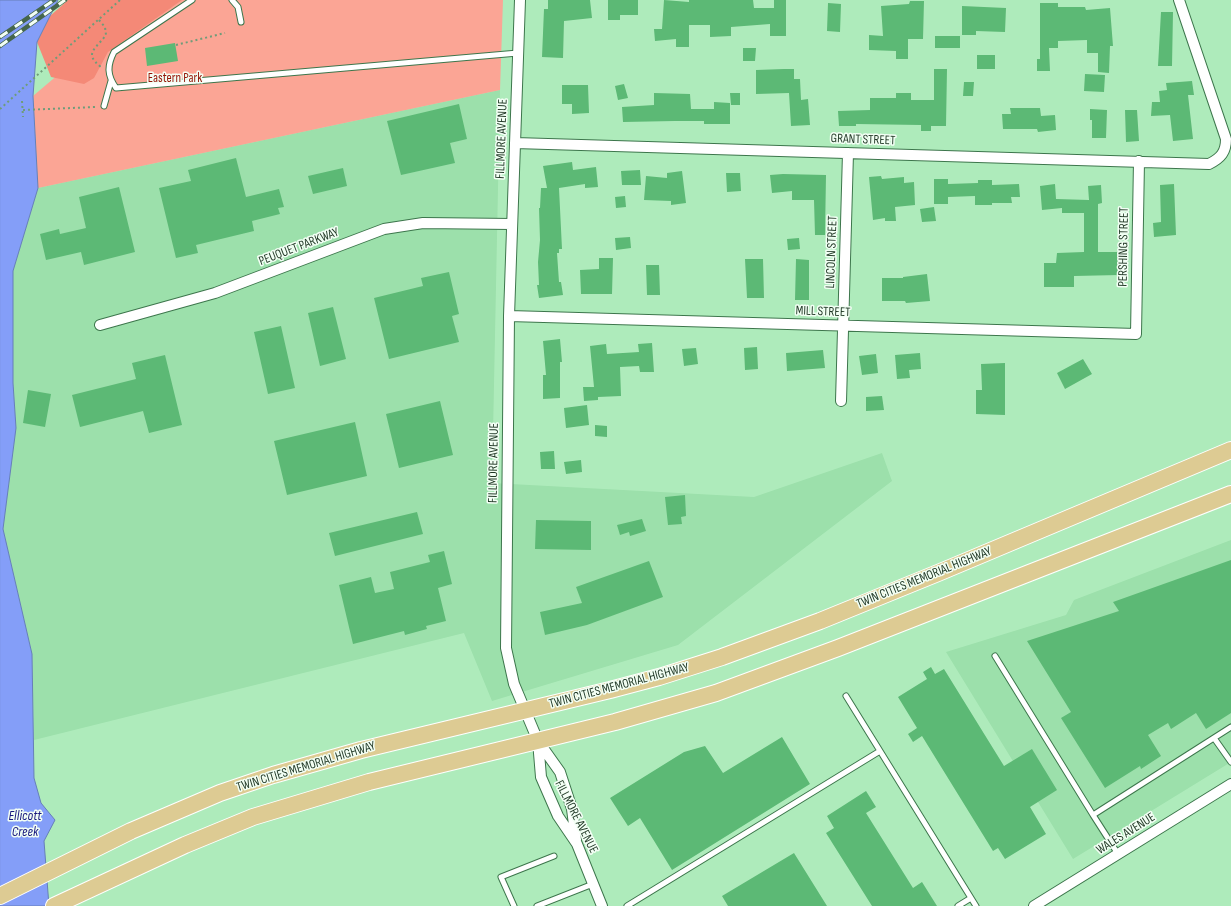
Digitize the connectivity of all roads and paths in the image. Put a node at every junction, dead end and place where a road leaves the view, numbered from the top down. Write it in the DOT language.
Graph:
graph roads {
  1 [pos="120,0"];
  2 [pos="192,0"];
  3 [pos="232,0"];
  4 [pos="520,0"];
  5 [pos="1179,0"];
  6 [pos="99,20"];
  7 [pos="241,22"];
  8 [pos="225,33"];
  9 [pos="176,45"];
  10 [pos="518,53"];
  11 [pos="108,65"];
  12 [pos="111,81"];
  13 [pos="22,101"];
  14 [pos="104,106"];
  15 [pos="0,109"];
  16 [pos="23,110"];
  17 [pos="23,117"];
  18 [pos="515,143"];
  19 [pos="848,153"];
  20 [pos="1139,161"];
  21 [pos="512,224"];
  22 [pos="509,316"];
  23 [pos="100,325"];
  24 [pos="843,326"];
  25 [pos="1136,334"];
  26 [pos="841,401"];
  27 [pos="1231,450"];
  28 [pos="1231,494"];
  29 [pos="995,656"];
  30 [pos="846,696"];
  31 [pos="525,710"];
  32 [pos="1231,727"];
  33 [pos="1214,738"];
  34 [pos="538,741"];
  35 [pos="880,751"];
  36 [pos="1231,762"];
  37 [pos="1231,784"];
  38 [pos="1093,815"];
  39 [pos="577,844"];
  40 [pos="1118,854"];
  41 [pos="554,856"];
  42 [pos="593,884"];
  43 [pos="0,896"];
  44 [pos="971,898"];
  45 [pos="1045,903"];
  46 [pos="54,906"];
  47 [pos="514,906"];
  48 [pos="537,906"];
  49 [pos="602,906"];
  50 [pos="626,906"];
  51 [pos="958,906"];
  52 [pos="976,906"];
  53 [pos="1034,906"];
  1 -- 6 [label="path"];
  2 -- 11 [label="lane"];
  3 -- 7 [label="lane"];
  4 -- 10 [label="street, FILLMORE AVENUE"];
  5 -- 20 [label="street, GRANT STREET"];
  6 -- 11 [label="path"];
  6 -- 15 [label="path"];
  8 -- 9 [label="path"];
  10 -- 12 [label="lane"];
  10 -- 18 [label="street, FILLMORE AVENUE"];
  11 -- 12 [label="lane"];
  12 -- 14 [label="lane"];
  13 -- 16 [label="path"];
  14 -- 16 [label="path"];
  16 -- 17 [label="path"];
  18 -- 19 [label="street, GRANT STREET"];
  18 -- 21 [label="street, FILLMORE AVENUE"];
  19 -- 20 [label="street, GRANT STREET"];
  19 -- 24 [label="street, LINCOLN STREET"];
  20 -- 25 [label="street, PERSHING STREET"];
  21 -- 22 [label="street, FILLMORE AVENUE"];
  21 -- 23 [label="street, PEUQUET PARKWAY"];
  22 -- 24 [label="street, MILL STREET"];
  22 -- 31 [label="street, FILLMORE AVENUE"];
  24 -- 25 [label="street, MILL STREET"];
  24 -- 26 [label="street, LINCOLN STREET"];
  27 -- 31 [label="main road, TWIN CITIES MEMORIAL HIGHWAY"];
  28 -- 34 [label="main road"];
  29 -- 38 [label="lane"];
  30 -- 35 [label="lane"];
  31 -- 34 [label="street, FILLMORE AVENUE"];
  31 -- 43 [label="main road, TWIN CITIES MEMORIAL HIGHWAY"];
  32 -- 33 [label="lane"];
  33 -- 36 [label="lane"];
  33 -- 38 [label="lane"];
  34 -- 39 [label="street"];
  34 -- 39 [label="street, FILLMORE AVENUE"];
  34 -- 46 [label="main road"];
  35 -- 44 [label="lane"];
  35 -- 50 [label="lane"];
  37 -- 40 [label="street, WALES AVENUE"];
  38 -- 40 [label="lane"];
  39 -- 42 [label="street, FILLMORE AVENUE"];
  40 -- 45 [label="street, WALES AVENUE"];
  41 -- 47 [label="lane"];
  42 -- 48 [label="lane"];
  42 -- 49 [label="street, FILLMORE AVENUE"];
  44 -- 51 [label="lane"];
  44 -- 52 [label="lane"];
  45 -- 53 [label="street, WALES AVENUE"];
}
